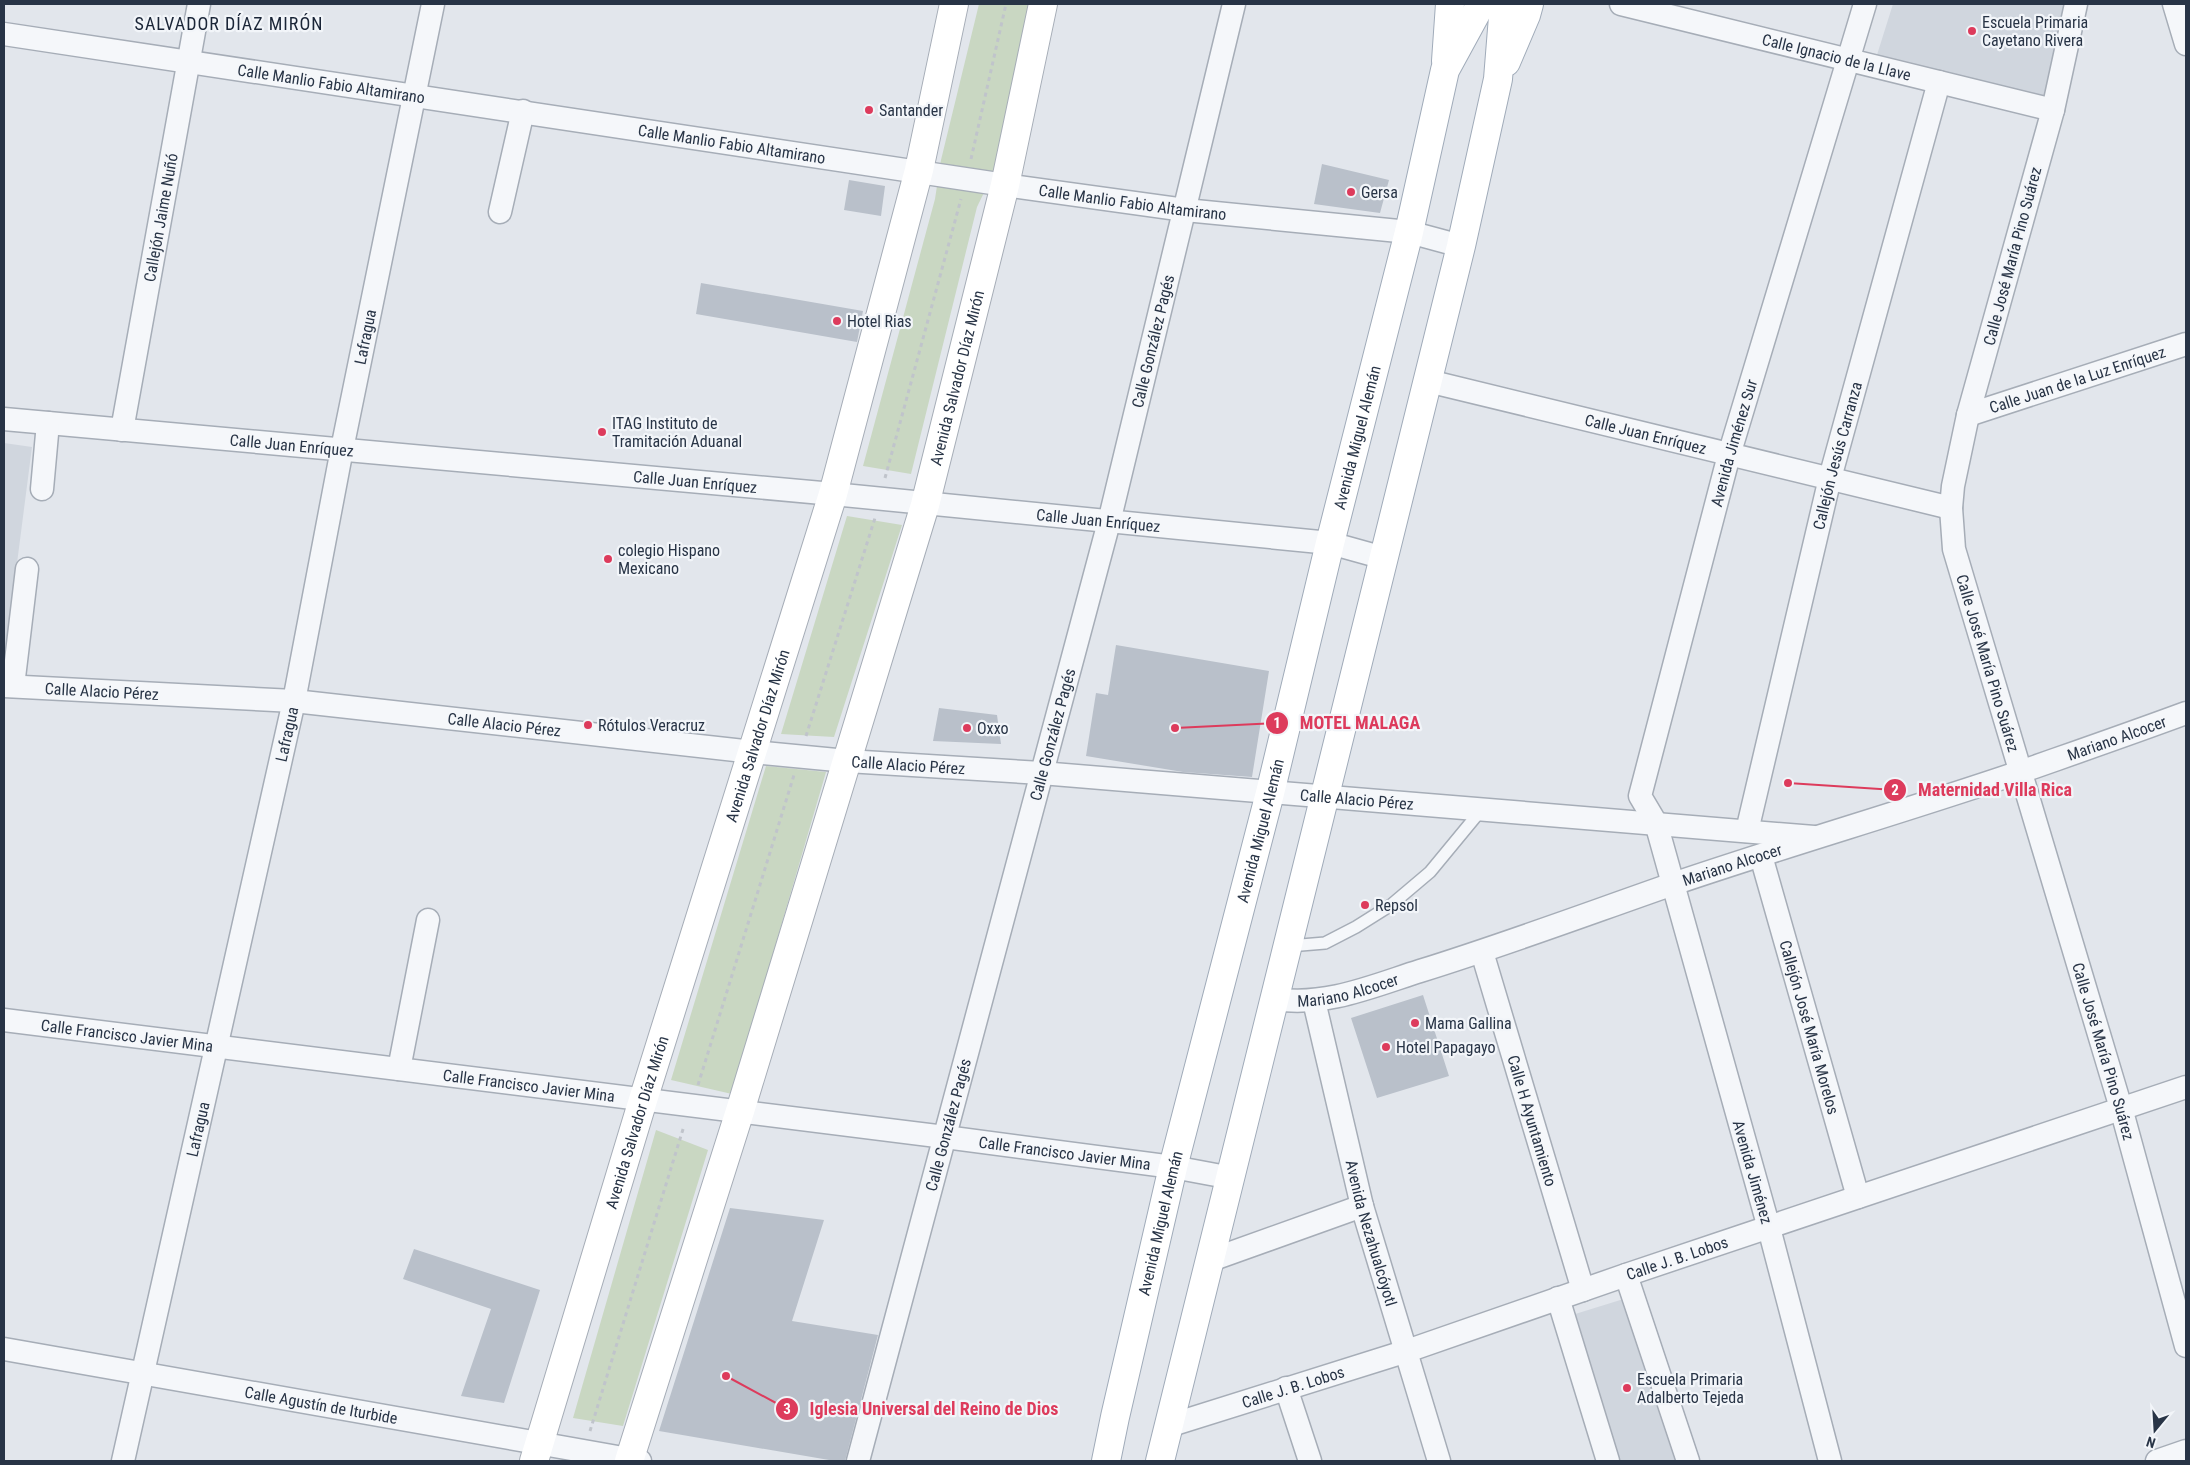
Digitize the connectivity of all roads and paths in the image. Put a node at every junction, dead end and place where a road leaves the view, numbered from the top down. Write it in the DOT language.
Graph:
graph roads {
  1 [pos="199,4"];
  2 [pos="433,4"];
  3 [pos="954,4"];
  4 [pos="1044,4"];
  5 [pos="1234,4"];
  6 [pos="1450,4"];
  7 [pos="1481,4"];
  8 [pos="1504,4"];
  9 [pos="1529,4"];
  10 [pos="1621,4"];
  11 [pos="1865,4"];
  12 [pos="2076,4"];
  13 [pos="2174,4"];
  14 [pos="4,34"];
  15 [pos="2186,44"];
  16 [pos="1848,60"];
  17 [pos="190,62"];
  18 [pos="1445,70"];
  19 [pos="1498,79"];
  20 [pos="1939,82"];
  21 [pos="413,94"];
  22 [pos="2052,110"];
  23 [pos="523,111"];
  24 [pos="919,170"];
  25 [pos="1005,185"];
  26 [pos="1186,210"];
  27 [pos="500,212"];
  28 [pos="1409,232"];
  29 [pos="1461,246"];
  30 [pos="2186,344"];
  31 [pos="1428,381"];
  32 [pos="1968,415"];
  33 [pos="4,419"];
  34 [pos="48,423"];
  35 [pos="122,430"];
  36 [pos="342,449"];
  37 [pos="1729,455"];
  38 [pos="1830,478"];
  39 [pos="42,489"];
  40 [pos="833,494"];
  41 [pos="925,504"];
  42 [pos="1951,508"];
  43 [pos="1109,522"];
  44 [pos="1330,543"];
  45 [pos="1384,558"];
  46 [pos="27,570"];
  47 [pos="8,686"];
  48 [pos="294,701"];
  49 [pos="2186,713"];
  50 [pos="753,752"];
  51 [pos="847,761"];
  52 [pos="2021,772"];
  53 [pos="1041,773"];
  54 [pos="1270,793"];
  55 [pos="1324,796"];
  56 [pos="1482,809"];
  57 [pos="1656,824"];
  58 [pos="1747,831"];
  59 [pos="1814,837"];
  60 [pos="1760,856"];
  61 [pos="1672,884"];
  62 [pos="428,920"];
  63 [pos="1288,946"];
  64 [pos="1482,952"];
  65 [pos="1275,999"];
  66 [pos="1314,1001"];
  67 [pos="4,1020"];
  68 [pos="216,1046"];
  69 [pos="400,1069"];
  70 [pos="2186,1087"];
  71 [pos="643,1100"];
  72 [pos="2121,1108"];
  73 [pos="740,1111"];
  74 [pos="945,1137"];
  75 [pos="1173,1167"];
  76 [pos="1232,1178"];
  77 [pos="1858,1197"];
  78 [pos="1362,1206"];
  79 [pos="1769,1228"];
  80 [pos="1211,1260"];
  81 [pos="1626,1275"];
  82 [pos="1582,1290"];
  83 [pos="1558,1298"];
  84 [pos="2186,1346"];
  85 [pos="4,1350"];
  86 [pos="1407,1351"];
  87 [pos="143,1373"];
  88 [pos="1286,1388"];
  89 [pos="1168,1426"];
  90 [pos="2186,1451"];
  91 [pos="537,1452"];
  92 [pos="123,1461"];
  93 [pos="633,1461"];
  94 [pos="858,1461"];
  95 [pos="1106,1461"];
  96 [pos="1160,1461"];
  97 [pos="1310,1461"];
  98 [pos="1439,1461"];
  99 [pos="1608,1461"];
  100 [pos="1688,1461"];
  101 [pos="1830,1461"];
  102 [pos="2158,1461"];
  1 -- 17 [label="street, Callejón Jaime Nuñó"];
  2 -- 21 [label="street, Lafragua"];
  3 -- 24 [label="main road, Avenida Salvador Díaz Mirón"];
  4 -- 25 [label="main road, Avenida Salvador Díaz Mirón"];
  5 -- 26 [label="street, Calle González Pagés"];
  6 -- 18 [label="main road"];
  7 -- 18 [label="main road, Avenida Miguel Alemán"];
  8 -- 19 [label="main road"];
  9 -- 19 [label="main road"];
  10 -- 16 [label="street, Calle Ignacio de la Llave"];
  11 -- 16 [label="street, Avenida Jiménez Sur"];
  12 -- 22 [label="street, Calle José María Pino Suárez"];
  13 -- 15 [label="street"];
  14 -- 17 [label="street, Calle Manlio Fabio Altamirano"];
  16 -- 20 [label="street, Calle Ignacio de la Llave"];
  16 -- 37 [label="street, Avenida Jiménez Sur"];
  17 -- 21 [label="street, Calle Manlio Fabio Altamirano"];
  17 -- 35 [label="street, Callejón Jaime Nuñó"];
  18 -- 28 [label="main road, Avenida Miguel Alemán"];
  19 -- 29 [label="main road"];
  20 -- 22 [label="street, Calle Ignacio de la Llave"];
  20 -- 38 [label="street, Callejón Jesús Carranza"];
  21 -- 23 [label="street, Calle Manlio Fabio Altamirano"];
  21 -- 36 [label="street, Lafragua"];
  22 -- 32 [label="street, Calle José María Pino Suárez"];
  23 -- 24 [label="street, Calle Manlio Fabio Altamirano"];
  23 -- 27 [label="street"];
  24 -- 25 [label="street, Calle Manlio Fabio Altamirano"];
  24 -- 40 [label="main road, Avenida Salvador Díaz Mirón"];
  25 -- 26 [label="street, Calle Manlio Fabio Altamirano"];
  25 -- 41 [label="main road, Avenida Salvador Díaz Mirón"];
  26 -- 28 [label="street, Calle Manlio Fabio Altamirano"];
  26 -- 43 [label="street, Calle González Pagés"];
  28 -- 29 [label="street, Calle Manlio Fabio Altamirano"];
  28 -- 44 [label="main road, Avenida Miguel Alemán"];
  29 -- 31 [label="main road"];
  30 -- 32 [label="street, Calle Juan de la Luz Enríquez"];
  31 -- 37 [label="street, Calle Juan Enríquez"];
  31 -- 45 [label="main road"];
  32 -- 42 [label="street, Calle José María Pino Suárez"];
  33 -- 34 [label="street, Calle Juan Enríquez"];
  34 -- 35 [label="street, Calle Juan Enríquez"];
  34 -- 39 [label="street"];
  35 -- 36 [label="street, Calle Juan Enríquez"];
  36 -- 40 [label="street, Calle Juan Enríquez"];
  36 -- 48 [label="street, Lafragua"];
  37 -- 38 [label="street, Calle Juan Enríquez"];
  37 -- 57 [label="street, Avenida Jiménez Sur"];
  38 -- 42 [label="street, Calle Juan Enríquez"];
  38 -- 58 [label="street, Callejón Jesús Carranza"];
  40 -- 41 [label="street, Calle Juan Enríquez"];
  40 -- 50 [label="main road, Avenida Salvador Díaz Mirón"];
  41 -- 43 [label="street, Calle Juan Enríquez"];
  41 -- 51 [label="main road, Avenida Salvador Díaz Mirón"];
  42 -- 52 [label="street, Calle José María Pino Suárez"];
  43 -- 44 [label="street, Calle Juan Enríquez"];
  43 -- 53 [label="street, Calle González Pagés"];
  44 -- 45 [label="street, Calle Juan Enríquez"];
  44 -- 54 [label="main road, Avenida Miguel Alemán"];
  45 -- 55 [label="main road"];
  46 -- 47 [label="street"];
  47 -- 48 [label="street, Calle Alacio Pérez"];
  48 -- 50 [label="street, Calle Alacio Pérez"];
  48 -- 68 [label="street, Lafragua"];
  49 -- 52 [label="street, Mariano Alcocer"];
  50 -- 51 [label="street, Calle Alacio Pérez"];
  50 -- 71 [label="main road, Avenida Salvador Díaz Mirón"];
  51 -- 53 [label="street, Calle Alacio Pérez"];
  51 -- 73 [label="main road, Avenida Salvador Díaz Mirón"];
  52 -- 59 [label="street, Mariano Alcocer"];
  52 -- 72 [label="street, Calle José María Pino Suárez"];
  53 -- 54 [label="street, Calle Alacio Pérez"];
  53 -- 74 [label="street, Calle González Pagés"];
  54 -- 55 [label="street, Calle Alacio Pérez"];
  54 -- 75 [label="main road, Avenida Miguel Alemán"];
  55 -- 56 [label="street, Calle Alacio Pérez"];
  55 -- 63 [label="main road"];
  56 -- 57 [label="street, Calle Alacio Pérez"];
  56 -- 63 [label="lane"];
  57 -- 58 [label="street, Calle Alacio Pérez"];
  57 -- 61 [label="street, Avenida Jiménez Sur"];
  58 -- 59 [label="street, Calle Alacio Pérez"];
  59 -- 60 [label="street, Mariano Alcocer"];
  60 -- 61 [label="street, Mariano Alcocer"];
  60 -- 77 [label="street, Callejón José María Morelos"];
  61 -- 64 [label="street, Mariano Alcocer"];
  61 -- 79 [label="street, Avenida Jiménez"];
  62 -- 69 [label="street"];
  63 -- 65 [label="main road"];
  64 -- 66 [label="street, Mariano Alcocer"];
  64 -- 82 [label="street, Calle H Ayuntamiento"];
  65 -- 66 [label="street, Mariano Alcocer"];
  65 -- 76 [label="main road"];
  66 -- 78 [label="street, Avenida Nezahualcóyotl"];
  67 -- 68 [label="street, Calle Francisco Javier Mina"];
  68 -- 69 [label="street, Calle Francisco Javier Mina"];
  68 -- 87 [label="street, Lafragua"];
  69 -- 71 [label="street, Calle Francisco Javier Mina"];
  70 -- 72 [label="street, Calle J. B. Lobos"];
  71 -- 73 [label="street, Calle Francisco Javier Mina"];
  71 -- 91 [label="main road, Avenida Salvador Díaz Mirón"];
  72 -- 77 [label="street, Calle J. B. Lobos"];
  72 -- 84 [label="street, Calle José María Pino Suárez"];
  73 -- 74 [label="street, Calle Francisco Javier Mina"];
  73 -- 93 [label="main road, Avenida Salvador Díaz Mirón"];
  74 -- 75 [label="street, Calle Francisco Javier Mina"];
  74 -- 94 [label="street, Calle González Pagés"];
  75 -- 76 [label="street, Calle Francisco Javier Mina"];
  75 -- 95 [label="main road, Avenida Miguel Alemán"];
  76 -- 80 [label="main road"];
  77 -- 79 [label="street, Calle J. B. Lobos"];
  78 -- 80 [label="street"];
  78 -- 86 [label="street, Avenida Nezahualcóyotl"];
  79 -- 81 [label="street, Calle J. B. Lobos"];
  79 -- 101 [label="street, Avenida Jiménez"];
  80 -- 89 [label="main road"];
  81 -- 82 [label="street, Calle J. B. Lobos"];
  81 -- 100 [label="street"];
  82 -- 83 [label="street, Calle J. B. Lobos"];
  83 -- 86 [label="street, Calle J. B. Lobos"];
  83 -- 99 [label="street"];
  85 -- 87 [label="street, Calle Agustín de Iturbide"];
  86 -- 88 [label="street, Calle J. B. Lobos"];
  86 -- 98 [label="street, Avenida Nezahualcóyotl"];
  87 -- 91 [label="street, Calle Agustín de Iturbide"];
  87 -- 92 [label="street, Lafragua"];
  88 -- 89 [label="street, Calle J. B. Lobos"];
  88 -- 97 [label="street"];
  89 -- 96 [label="main road"];
  90 -- 102 [label="street"];
  91 -- 93 [label="street, Calle Agustín de Iturbide"];
}
